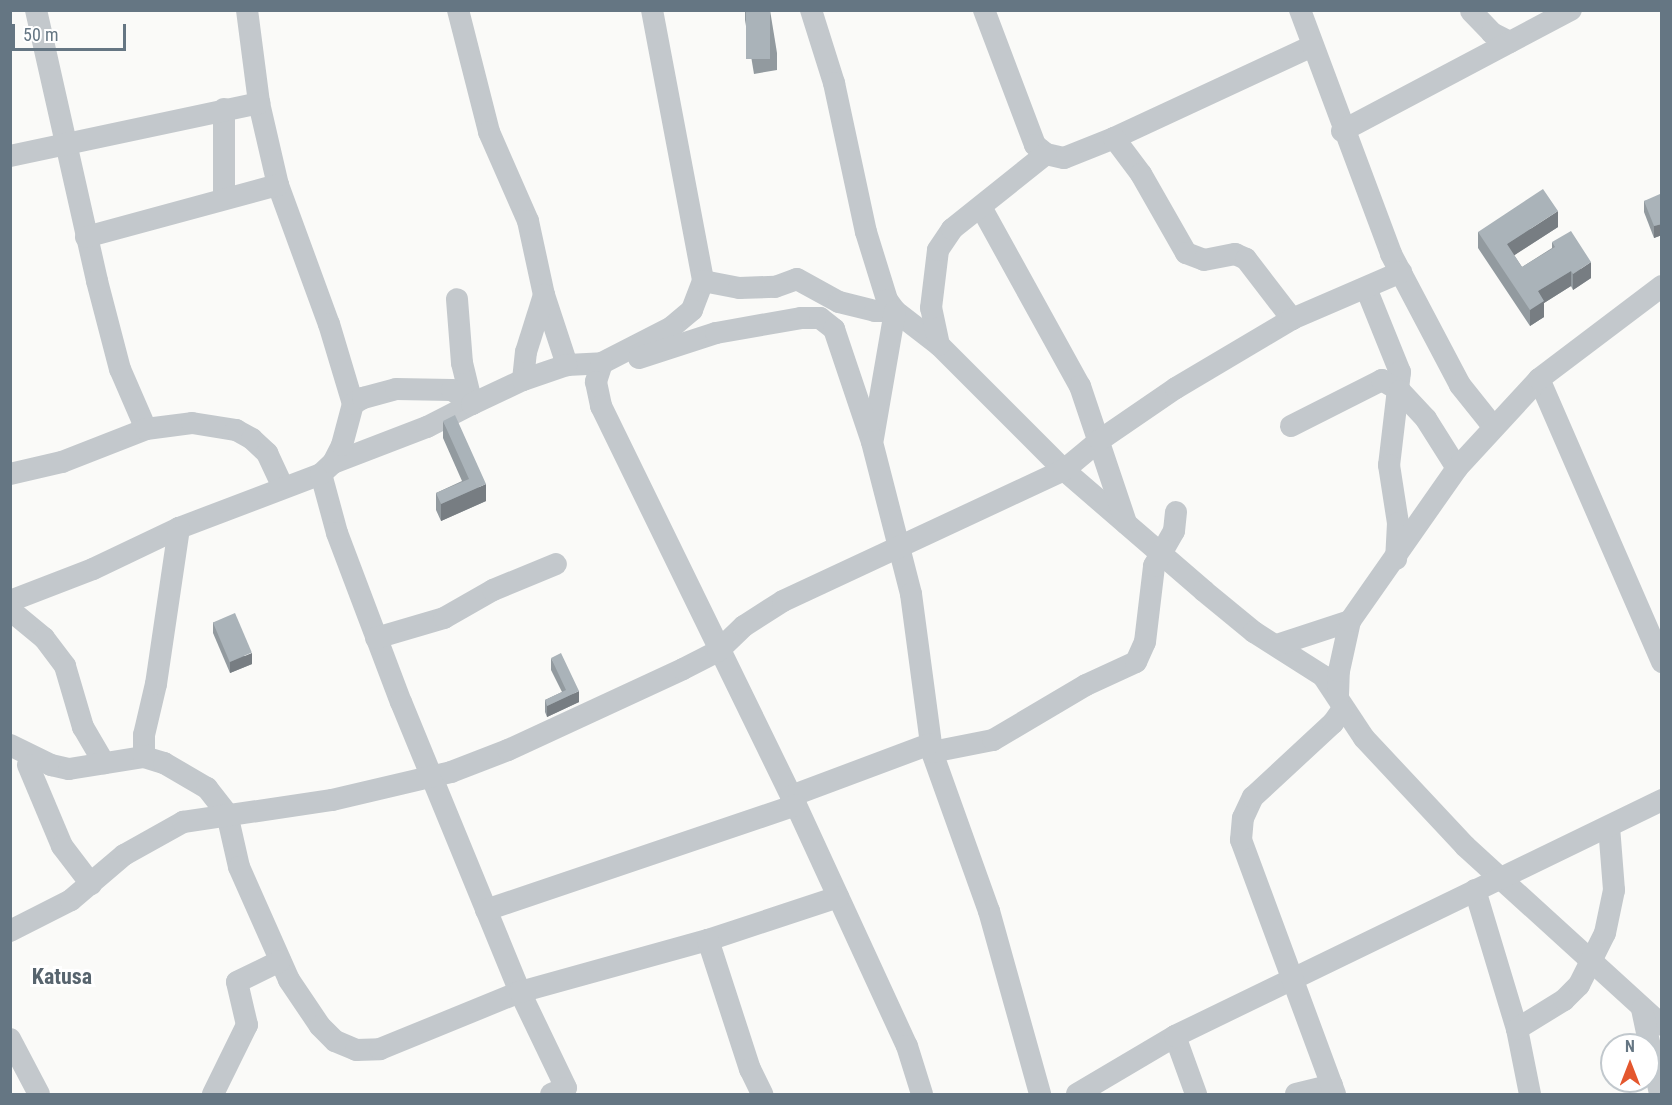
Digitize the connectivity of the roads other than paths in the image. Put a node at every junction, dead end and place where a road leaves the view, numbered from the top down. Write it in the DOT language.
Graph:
graph roads {
  1 [pos="36,10"];
  2 [pos="247,10"];
  3 [pos="458,10"];
  4 [pos="652,10"];
  5 [pos="811,10"];
  6 [pos="984,10"];
  7 [pos="1300,10"];
  8 [pos="1571,10"];
  9 [pos="1471,11"];
  10 [pos="1510,42"];
  11 [pos="1312,46"];
  12 [pos="1486,54"];
  13 [pos="259,103"];
  14 [pos="224,109"];
  15 [pos="1342,131"];
  16 [pos="1114,138"];
  17 [pos="66,142"];
  18 [pos="1046,154"];
  19 [pos="10,156"];
  20 [pos="279,185"];
  21 [pos="224,198"];
  22 [pos="981,207"];
  23 [pos="86,237"];
  24 [pos="1401,272"];
  25 [pos="703,281"];
  26 [pos="1662,286"];
  27 [pos="1366,288"];
  28 [pos="544,295"];
  29 [pos="458,299"];
  30 [pos="896,311"];
  31 [pos="1292,319"];
  32 [pos="939,345"];
  33 [pos="567,365"];
  34 [pos="599,373"];
  35 [pos="1539,379"];
  36 [pos="523,380"];
  37 [pos="1400,391"];
  38 [pos="353,404"];
  39 [pos="472,404"];
  40 [pos="1492,425"];
  41 [pos="1291,426"];
  42 [pos="146,429"];
  43 [pos="1100,440"];
  44 [pos="872,442"];
  45 [pos="327,468"];
  46 [pos="1457,468"];
  47 [pos="1064,470"];
  48 [pos="10,474"];
  49 [pos="283,488"];
  50 [pos="1176,512"];
  51 [pos="1126,524"];
  52 [pos="179,528"];
  53 [pos="898,547"];
  54 [pos="1161,555"];
  55 [pos="1396,559"];
  56 [pos="556,564"];
  57 [pos="10,601"];
  58 [pos="10,610"];
  59 [pos="1350,621"];
  60 [pos="376,638"];
  61 [pos="1277,645"];
  62 [pos="718,651"];
  63 [pos="1662,662"];
  64 [pos="1340,702"];
  65 [pos="10,745"];
  66 [pos="931,748"];
  67 [pos="144,757"];
  68 [pos="104,763"];
  69 [pos="27,765"];
  70 [pos="431,777"];
  71 [pos="794,800"];
  72 [pos="1662,800"];
  73 [pos="227,814"];
  74 [pos="1609,827"];
  75 [pos="1499,878"];
  76 [pos="92,884"];
  77 [pos="1475,890"];
  78 [pos="838,897"];
  79 [pos="486,910"];
  80 [pos="10,931"];
  81 [pos="708,940"];
  82 [pos="280,961"];
  83 [pos="1591,961"];
  84 [pos="1291,978"];
  85 [pos="520,992"];
  86 [pos="1642,1009"];
  87 [pos="1662,1025"];
  88 [pos="1517,1029"];
  89 [pos="1648,1033"];
  90 [pos="1176,1036"];
  91 [pos="13,1053"];
  92 [pos="1334,1090"];
  93 [pos="562,1092"];
  94 [pos="39,1095"];
  95 [pos="213,1095"];
  96 [pos="762,1095"];
  97 [pos="922,1095"];
  98 [pos="1040,1095"];
  99 [pos="1077,1095"];
  100 [pos="1196,1095"];
  101 [pos="1296,1095"];
  102 [pos="1530,1095"];
  1 -- 17 [label="street"];
  2 -- 13 [label="street"];
  3 -- 28 [label="street"];
  4 -- 25 [label="street"];
  5 -- 30 [label="street"];
  6 -- 18 [label="street"];
  7 -- 11 [label="street"];
  8 -- 10 [label="street"];
  9 -- 10 [label="street"];
  9 -- 12 [label="street"];
  10 -- 12 [label="street"];
  11 -- 15 [label="street"];
  11 -- 16 [label="street"];
  12 -- 15 [label="street"];
  13 -- 14 [label="street"];
  13 -- 20 [label="street"];
  14 -- 17 [label="street"];
  14 -- 21 [label="street"];
  15 -- 24 [label="street"];
  16 -- 18 [label="street"];
  16 -- 31 [label="street"];
  17 -- 19 [label="street"];
  17 -- 23 [label="street"];
  18 -- 22 [label="street"];
  20 -- 21 [label="street"];
  20 -- 38 [label="street"];
  21 -- 23 [label="street"];
  22 -- 32 [label="street"];
  22 -- 43 [label="street"];
  23 -- 42 [label="street"];
  24 -- 27 [label="street"];
  24 -- 40 [label="street"];
  25 -- 30 [label="street"];
  25 -- 34 [label="street"];
  26 -- 35 [label="street"];
  27 -- 31 [label="street"];
  27 -- 37 [label="street"];
  28 -- 33 [label="street"];
  28 -- 36 [label="street"];
  29 -- 39 [label="street"];
  30 -- 32 [label="street"];
  30 -- 44 [label="street"];
  31 -- 43 [label="street"];
  32 -- 47 [label="street"];
  33 -- 34 [label="street"];
  33 -- 36 [label="street"];
  34 -- 44 [label="street"];
  34 -- 62 [label="street"];
  35 -- 40 [label="street"];
  35 -- 63 [label="street"];
  36 -- 39 [label="street"];
  37 -- 41 [label="street"];
  37 -- 46 [label="street"];
  37 -- 55 [label="street"];
  38 -- 39 [label="street"];
  38 -- 45 [label="street"];
  39 -- 45 [label="street"];
  40 -- 46 [label="street"];
  42 -- 48 [label="street"];
  42 -- 49 [label="street"];
  43 -- 47 [label="street"];
  43 -- 51 [label="street"];
  44 -- 53 [label="street"];
  45 -- 49 [label="street"];
  45 -- 60 [label="street"];
  46 -- 55 [label="street"];
  47 -- 51 [label="street"];
  47 -- 53 [label="street"];
  49 -- 52 [label="street"];
  50 -- 54 [label="street"];
  51 -- 54 [label="street"];
  52 -- 57 [label="street"];
  52 -- 67 [label="street"];
  53 -- 62 [label="street"];
  53 -- 66 [label="street"];
  54 -- 61 [label="street"];
  54 -- 66 [label="street"];
  55 -- 59 [label="street"];
  56 -- 60 [label="street"];
  58 -- 68 [label="street"];
  59 -- 61 [label="street"];
  59 -- 64 [label="street"];
  60 -- 70 [label="street"];
  61 -- 64 [label="street"];
  62 -- 70 [label="street"];
  62 -- 71 [label="street"];
  64 -- 75 [label="street"];
  64 -- 84 [label="street"];
  65 -- 69 [label="street"];
  66 -- 71 [label="street"];
  66 -- 98 [label="street"];
  67 -- 68 [label="street"];
  67 -- 73 [label="street"];
  68 -- 69 [label="street"];
  69 -- 76 [label="street"];
  70 -- 73 [label="street"];
  70 -- 79 [label="street"];
  71 -- 78 [label="street"];
  71 -- 79 [label="street"];
  72 -- 74 [label="street"];
  73 -- 76 [label="street"];
  73 -- 82 [label="street"];
  74 -- 75 [label="street"];
  74 -- 83 [label="street"];
  75 -- 77 [label="street"];
  75 -- 83 [label="street"];
  76 -- 80 [label="street"];
  77 -- 84 [label="street"];
  77 -- 88 [label="street"];
  78 -- 81 [label="street"];
  78 -- 97 [label="street"];
  79 -- 85 [label="street"];
  81 -- 85 [label="street"];
  81 -- 96 [label="street"];
  82 -- 85 [label="street"];
  82 -- 95 [label="street"];
  83 -- 86 [label="street"];
  83 -- 88 [label="street"];
  84 -- 90 [label="street"];
  84 -- 92 [label="street"];
  85 -- 93 [label="street"];
  86 -- 87 [label="street"];
  86 -- 89 [label="street"];
  88 -- 102 [label="street"];
  90 -- 99 [label="street"];
  90 -- 100 [label="street"];
  91 -- 94 [label="street"];
  92 -- 101 [label="street"];
}
